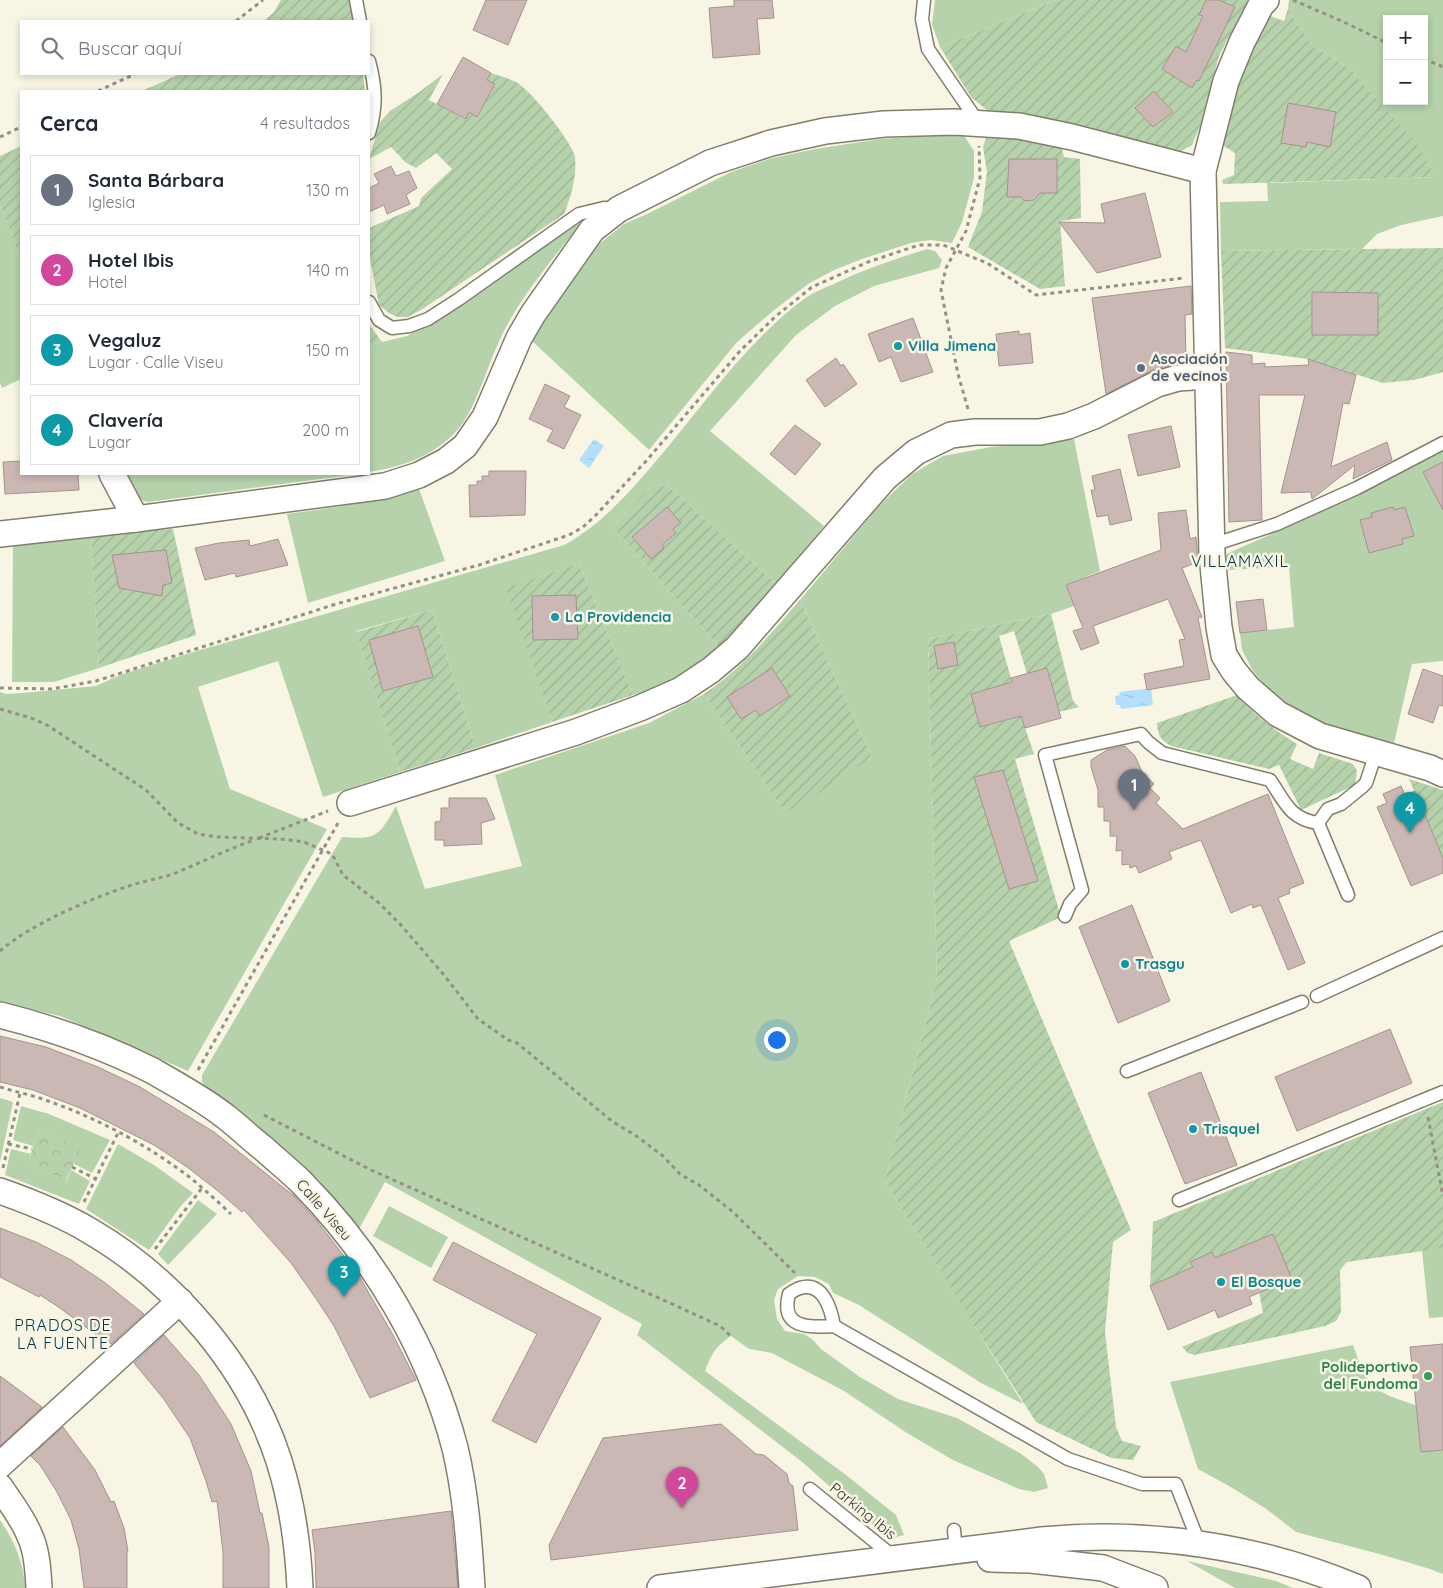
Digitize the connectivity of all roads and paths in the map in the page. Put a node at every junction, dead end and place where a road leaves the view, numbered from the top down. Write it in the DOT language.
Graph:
graph roads {
  1 [pos="262,0"];
  2 [pos="356,0"];
  3 [pos="924,0"];
  4 [pos="1266,0"];
  5 [pos="1294,0"];
  6 [pos="237,20"];
  7 [pos="360,20"];
  8 [pos="1383,41"];
  9 [pos="1426,60"];
  10 [pos="370,67"];
  11 [pos="1443,67"];
  12 [pos="133,75"];
  13 [pos="100,90"];
  14 [pos="978,122"];
  15 [pos="20,127"];
  16 [pos="370,129"];
  17 [pos="0,137"];
  18 [pos="1203,171"];
  19 [pos="619,209"];
  20 [pos="956,250"];
  21 [pos="1204,276"];
  22 [pos="370,304"];
  23 [pos="1208,376"];
  24 [pos="975,432"];
  25 [pos="1443,443"];
  26 [pos="113,475"];
  27 [pos="136,519"];
  28 [pos="0,534"];
  29 [pos="1212,545"];
  30 [pos="0,688"];
  31 [pos="0,709"];
  32 [pos="1376,753"];
  33 [pos="1443,774"];
  34 [pos="350,803"];
  35 [pos="1318,823"];
  36 [pos="257,839"];
  37 [pos="323,850"];
  38 [pos="1348,894"];
  39 [pos="1065,916"];
  40 [pos="1443,938"];
  41 [pos="0,951"];
  42 [pos="1317,996"];
  43 [pos="1302,1002"];
  44 [pos="0,1015"];
  45 [pos="1127,1071"];
  46 [pos="0,1087"];
  47 [pos="186,1091"];
  48 [pos="1443,1092"];
  49 [pos="20,1093"];
  50 [pos="1424,1100"];
  51 [pos="257,1113"];
  52 [pos="118,1133"];
  53 [pos="8,1144"];
  54 [pos="32,1149"];
  55 [pos="72,1167"];
  56 [pos="96,1179"];
  57 [pos="1,1180"];
  58 [pos="202,1188"];
  59 [pos="1443,1196"];
  60 [pos="1180,1200"];
  61 [pos="84,1203"];
  62 [pos="232,1214"];
  63 [pos="150,1256"];
  64 [pos="801,1287"];
  65 [pos="180,1301"];
  66 [pos="834,1326"];
  67 [pos="731,1336"];
  68 [pos="0,1465"];
  69 [pos="0,1487"];
  70 [pos="810,1489"];
  71 [pos="1199,1543"];
  72 [pos="900,1557"];
  73 [pos="836,1565"];
  74 [pos="39,1588"];
  75 [pos="300,1588"];
  76 [pos="472,1588"];
  77 [pos="660,1588"];
  78 [pos="779,1588"];
  79 [pos="1156,1588"];
  80 [pos="1358,1588"];
  1 -- 6 [label="path"];
  2 -- 7 [label="lane"];
  3 -- 14 [label="lane"];
  4 -- 18 [label="street"];
  5 -- 8 [label="path"];
  9 -- 11 [label="path"];
  10 -- 16 [label="lane"];
  12 -- 13 [label="path"];
  14 -- 18 [label="street"];
  14 -- 19 [label="street"];
  14 -- 20 [label="path"];
  15 -- 17 [label="path"];
  18 -- 21 [label="street"];
  19 -- 22 [label="lane"];
  19 -- 27 [label="street"];
  20 -- 21 [label="path"];
  20 -- 24 [label="path"];
  20 -- 30 [label="path"];
  21 -- 23 [label="street"];
  23 -- 24 [label="street"];
  23 -- 29 [label="street"];
  24 -- 34 [label="street"];
  25 -- 29 [label="lane"];
  26 -- 27 [label="street"];
  27 -- 28 [label="street"];
  29 -- 32 [label="street"];
  31 -- 36 [label="path"];
  32 -- 33 [label="street"];
  32 -- 35 [label="lane"];
  34 -- 36 [label="path"];
  34 -- 37 [label="path"];
  35 -- 38 [label="lane"];
  35 -- 39 [label="lane"];
  36 -- 37 [label="path"];
  36 -- 41 [label="path"];
  37 -- 47 [label="path"];
  37 -- 64 [label="path"];
  40 -- 42 [label="lane"];
  43 -- 45 [label="lane"];
  44 -- 47 [label="street, Calle Viseu"];
  46 -- 49 [label="path"];
  47 -- 76 [label="street, Calle Viseu"];
  48 -- 50 [label="lane"];
  49 -- 52 [label="path"];
  49 -- 53 [label="path"];
  50 -- 59 [label="path"];
  50 -- 60 [label="lane"];
  51 -- 67 [label="path"];
  52 -- 56 [label="path"];
  52 -- 58 [label="path"];
  53 -- 54 [label="path"];
  53 -- 57 [label="path"];
  55 -- 56 [label="path"];
  56 -- 61 [label="path"];
  57 -- 65 [label="street"];
  58 -- 62 [label="path"];
  58 -- 63 [label="path"];
  64 -- 66 [label="lane"];
  64 -- 66 [label="lane"];
  65 -- 68 [label="street"];
  65 -- 75 [label="street"];
  66 -- 71 [label="lane"];
  69 -- 74 [label="street"];
  70 -- 72 [label="lane, Parking Ibis"];
  71 -- 72 [label="street"];
  71 -- 80 [label="street"];
  72 -- 73 [label="street"];
  72 -- 79 [label="street"];
  73 -- 77 [label="street"];
  73 -- 78 [label="street"];
}
